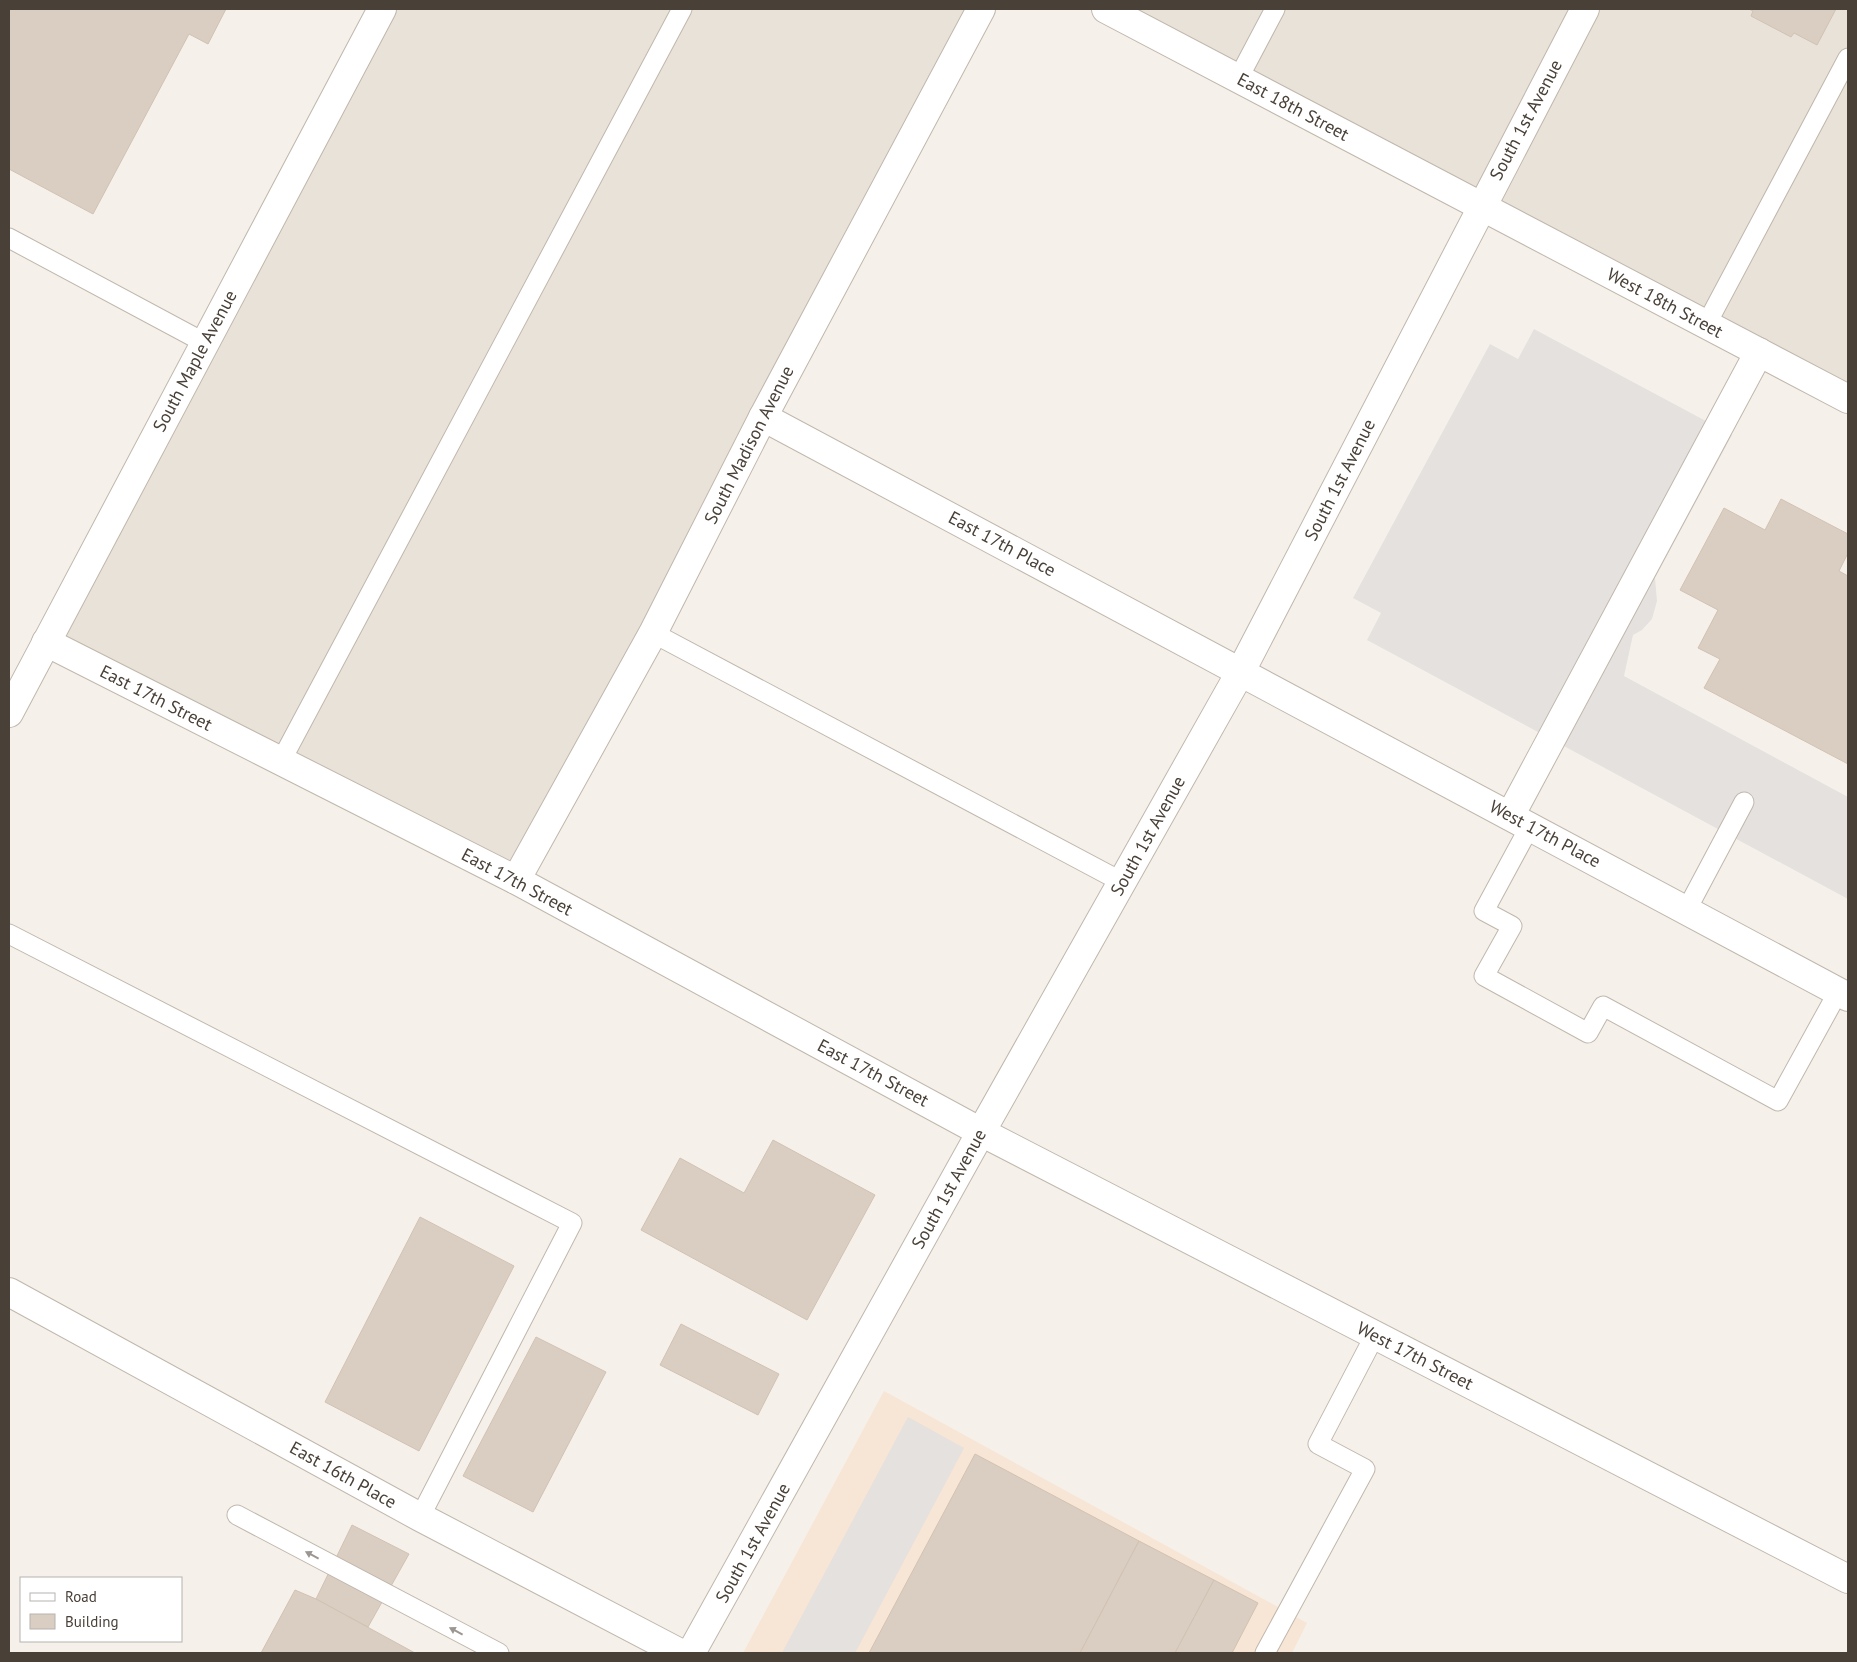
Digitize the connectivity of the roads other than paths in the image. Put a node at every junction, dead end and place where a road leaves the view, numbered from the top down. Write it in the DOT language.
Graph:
graph roads {
  1 [pos="382,9"];
  2 [pos="682,9"];
  3 [pos="981,9"];
  4 [pos="1106,9"];
  5 [pos="1275,9"];
  6 [pos="1585,9"];
  7 [pos="1848,58"];
  8 [pos="1238,78"];
  9 [pos="1482,205"];
  10 [pos="9,238"];
  11 [pos="1706,325"];
  12 [pos="205,343"];
  13 [pos="1759,352"];
  14 [pos="1848,399"];
  15 [pos="763,417"];
  16 [pos="653,633"];
  17 [pos="46,642"];
  18 [pos="1241,671"];
  19 [pos="9,713"];
  20 [pos="282,761"];
  21 [pos="1744,802"];
  22 [pos="1520,821"];
  23 [pos="516,880"];
  24 [pos="1122,882"];
  25 [pos="1686,911"];
  26 [pos="9,934"];
  27 [pos="1843,995"];
  28 [pos="981,1132"];
  29 [pos="9,1292"];
  30 [pos="1375,1335"];
  31 [pos="237,1515"];
  32 [pos="420,1517"];
  33 [pos="1848,1579"];
  34 [pos="499,1653"];
  35 [pos="680,1653"];
  36 [pos="691,1653"];
  37 [pos="1265,1653"];
  1 -- 12 [label="street, South Maple Avenue"];
  2 -- 20 [label="lane"];
  3 -- 15 [label="street, South Madison Avenue"];
  4 -- 8 [label="street, East 18th Street"];
  5 -- 8 [label="lane"];
  6 -- 9 [label="street, South 1st Avenue"];
  7 -- 11 [label="lane"];
  8 -- 9 [label="street, East 18th Street"];
  9 -- 11 [label="street, West 18th Street"];
  9 -- 18 [label="street, South 1st Avenue"];
  10 -- 12 [label="lane"];
  11 -- 13 [label="street, West 18th Street"];
  12 -- 17 [label="street, South Maple Avenue"];
  13 -- 14 [label="street, West 18th Street"];
  13 -- 22 [label="street"];
  15 -- 16 [label="street, South Madison Avenue"];
  15 -- 18 [label="street, East 17th Place"];
  16 -- 23 [label="street, South Madison Avenue"];
  16 -- 24 [label="lane"];
  17 -- 19 [label="street, South Maple Avenue"];
  17 -- 20 [label="street, East 17th Street"];
  18 -- 22 [label="street, West 17th Place"];
  18 -- 24 [label="street, South 1st Avenue"];
  20 -- 23 [label="street, East 17th Street"];
  21 -- 25 [label="lane"];
  22 -- 25 [label="street, West 17th Place"];
  22 -- 27 [label="lane"];
  23 -- 28 [label="street, East 17th Street"];
  24 -- 28 [label="street, South 1st Avenue"];
  25 -- 27 [label="street, West 17th Place"];
  26 -- 32 [label="lane"];
  28 -- 30 [label="street, West 17th Street"];
  28 -- 36 [label="street, South 1st Avenue"];
  29 -- 32 [label="street, East 16th Place"];
  30 -- 33 [label="street, West 17th Street"];
  30 -- 37 [label="lane"];
  34 -- 31 [label="lane, one-way"];
  32 -- 35 [label="street, East 16th Place"];
}
